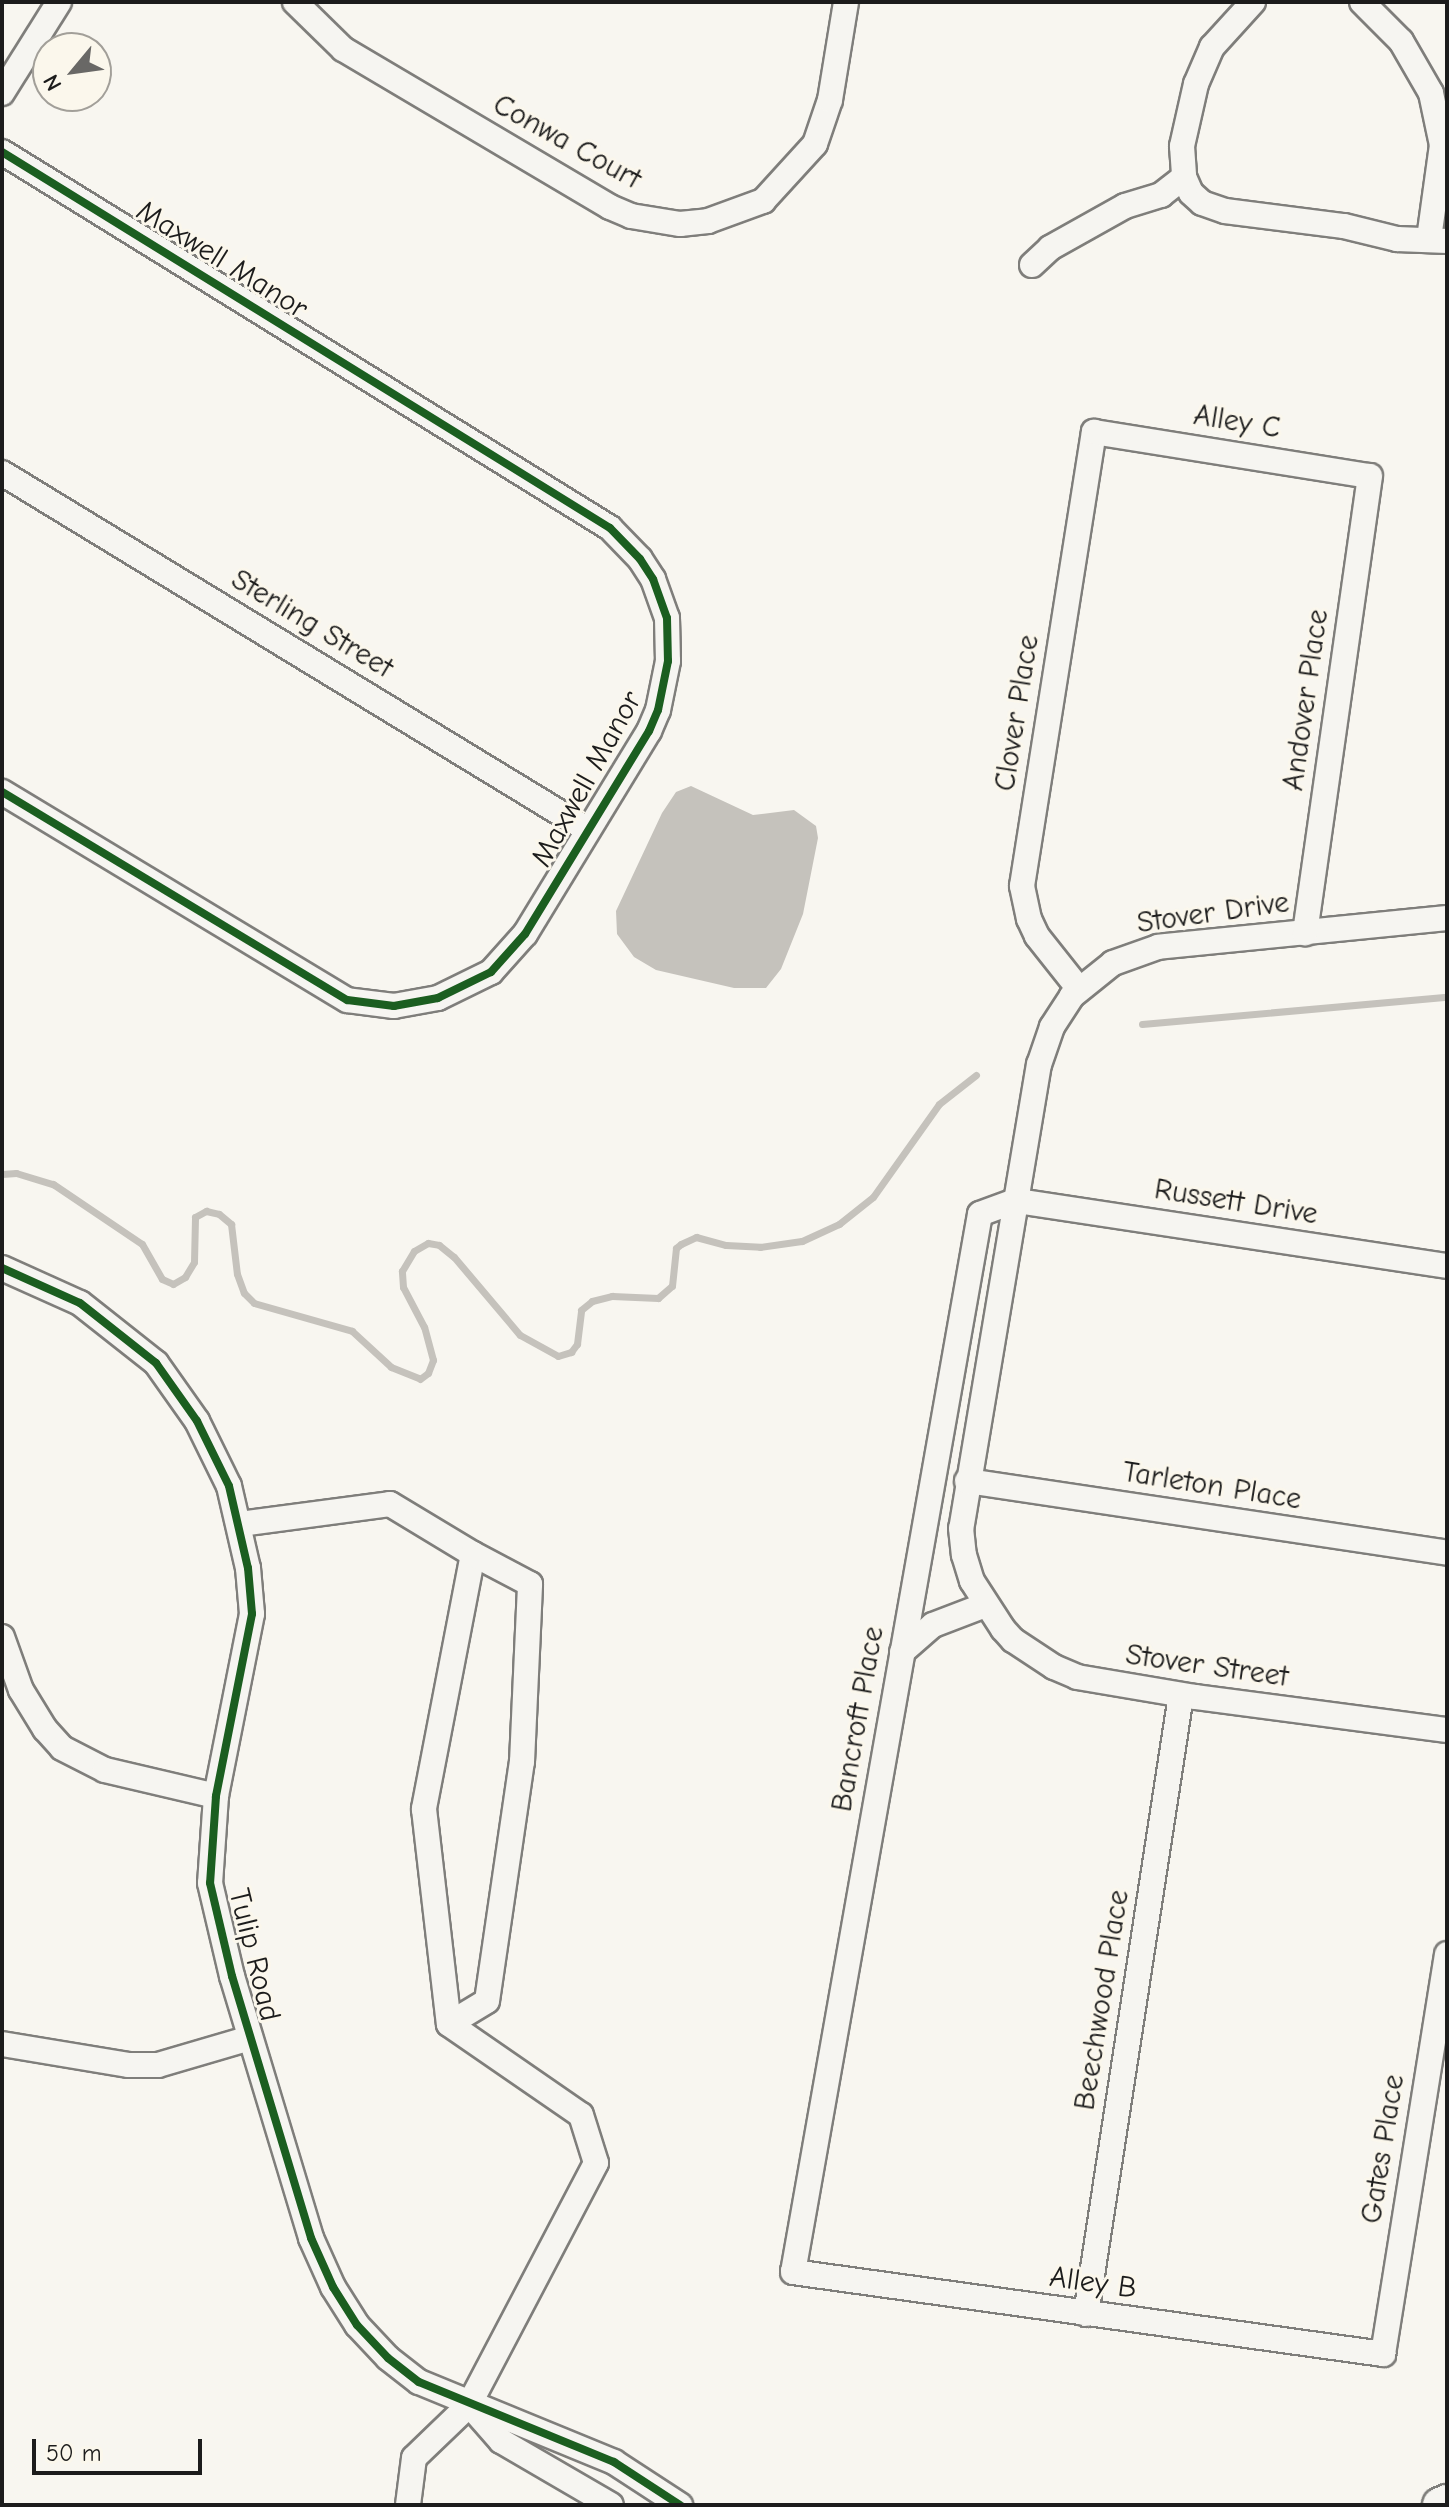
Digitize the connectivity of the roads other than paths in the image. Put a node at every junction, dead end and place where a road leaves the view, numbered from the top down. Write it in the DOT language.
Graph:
graph roads {
  1 [pos="59,2"];
  2 [pos="295,2"];
  3 [pos="846,2"];
  4 [pos="1253,2"];
  5 [pos="1362,2"];
  6 [pos="2,93"];
  7 [pos="2,152"];
  8 [pos="1184,177"];
  9 [pos="1438,240"];
  10 [pos="1032,265"];
  11 [pos="1094,432"];
  12 [pos="2,473"];
  13 [pos="1370,476"];
  14 [pos="2,792"];
  15 [pos="588,830"];
  16 [pos="1447,918"];
  17 [pos="1305,933"];
  18 [pos="1079,989"];
  19 [pos="1015,1201"];
  20 [pos="1447,1266"];
  21 [pos="2,1268"];
  22 [pos="967,1481"];
  23 [pos="240,1524"];
  24 [pos="1447,1553"];
  25 [pos="473,1554"];
  26 [pos="985,1605"];
  27 [pos="2,1637"];
  28 [pos="902,1652"];
  29 [pos="1181,1695"];
  30 [pos="1447,1730"];
  31 [pos="216,1796"];
  32 [pos="1447,1954"];
  33 [pos="449,2024"];
  34 [pos="250,2038"];
  35 [pos="2,2044"];
  36 [pos="793,2272"];
  37 [pos="1086,2314"];
  38 [pos="1383,2354"];
  39 [pos="469,2405"];
  40 [pos="1447,2502"];
  41 [pos="408,2505"];
  42 [pos="611,2505"];
  43 [pos="680,2505"];
  44 [pos="1440,2505"];
  1 -- 6 [label="street"];
  2 -- 3 [label="street, Conwa Court"];
  4 -- 8 [label="street"];
  5 -- 9 [label="street"];
  7 -- 15 [label="street, Maxwell Manor"];
  8 -- 9 [label="street"];
  8 -- 10 [label="street"];
  11 -- 13 [label="street, Alley C"];
  11 -- 18 [label="street, Clover Place"];
  12 -- 15 [label="street, Sterling Street"];
  13 -- 17 [label="street, Andover Place"];
  14 -- 15 [label="street, Maxwell Manor"];
  16 -- 17 [label="street, Stover Drive"];
  17 -- 18 [label="street, Stover Drive"];
  18 -- 19 [label="street, Stover Drive"];
  19 -- 20 [label="street, Russett Drive"];
  19 -- 22 [label="street, Stover Street"];
  19 -- 28 [label="street, Bancroft Place"];
  21 -- 23 [label="street, Tulip Road"];
  22 -- 24 [label="street, Tarleton Place"];
  22 -- 26 [label="street, Stover Street"];
  23 -- 25 [label="street"];
  23 -- 31 [label="street, Tulip Road"];
  25 -- 33 [label="street"];
  25 -- 33 [label="street"];
  26 -- 28 [label="street"];
  26 -- 29 [label="street, Stover Street"];
  27 -- 31 [label="street"];
  28 -- 36 [label="street, Bancroft Place"];
  29 -- 30 [label="street, Stover Street"];
  29 -- 37 [label="street, Beechwood Place"];
  31 -- 34 [label="street, Tulip Road"];
  32 -- 38 [label="street, Gates Place"];
  33 -- 39 [label="street"];
  34 -- 35 [label="street"];
  34 -- 39 [label="street, Tulip Road"];
  36 -- 37 [label="street, Alley B"];
  37 -- 38 [label="street, Alley B"];
  39 -- 41 [label="street"];
  39 -- 42 [label="street, Tulip Road"];
  39 -- 43 [label="street, Tulip Road"];
  40 -- 44 [label="highway"];
}
